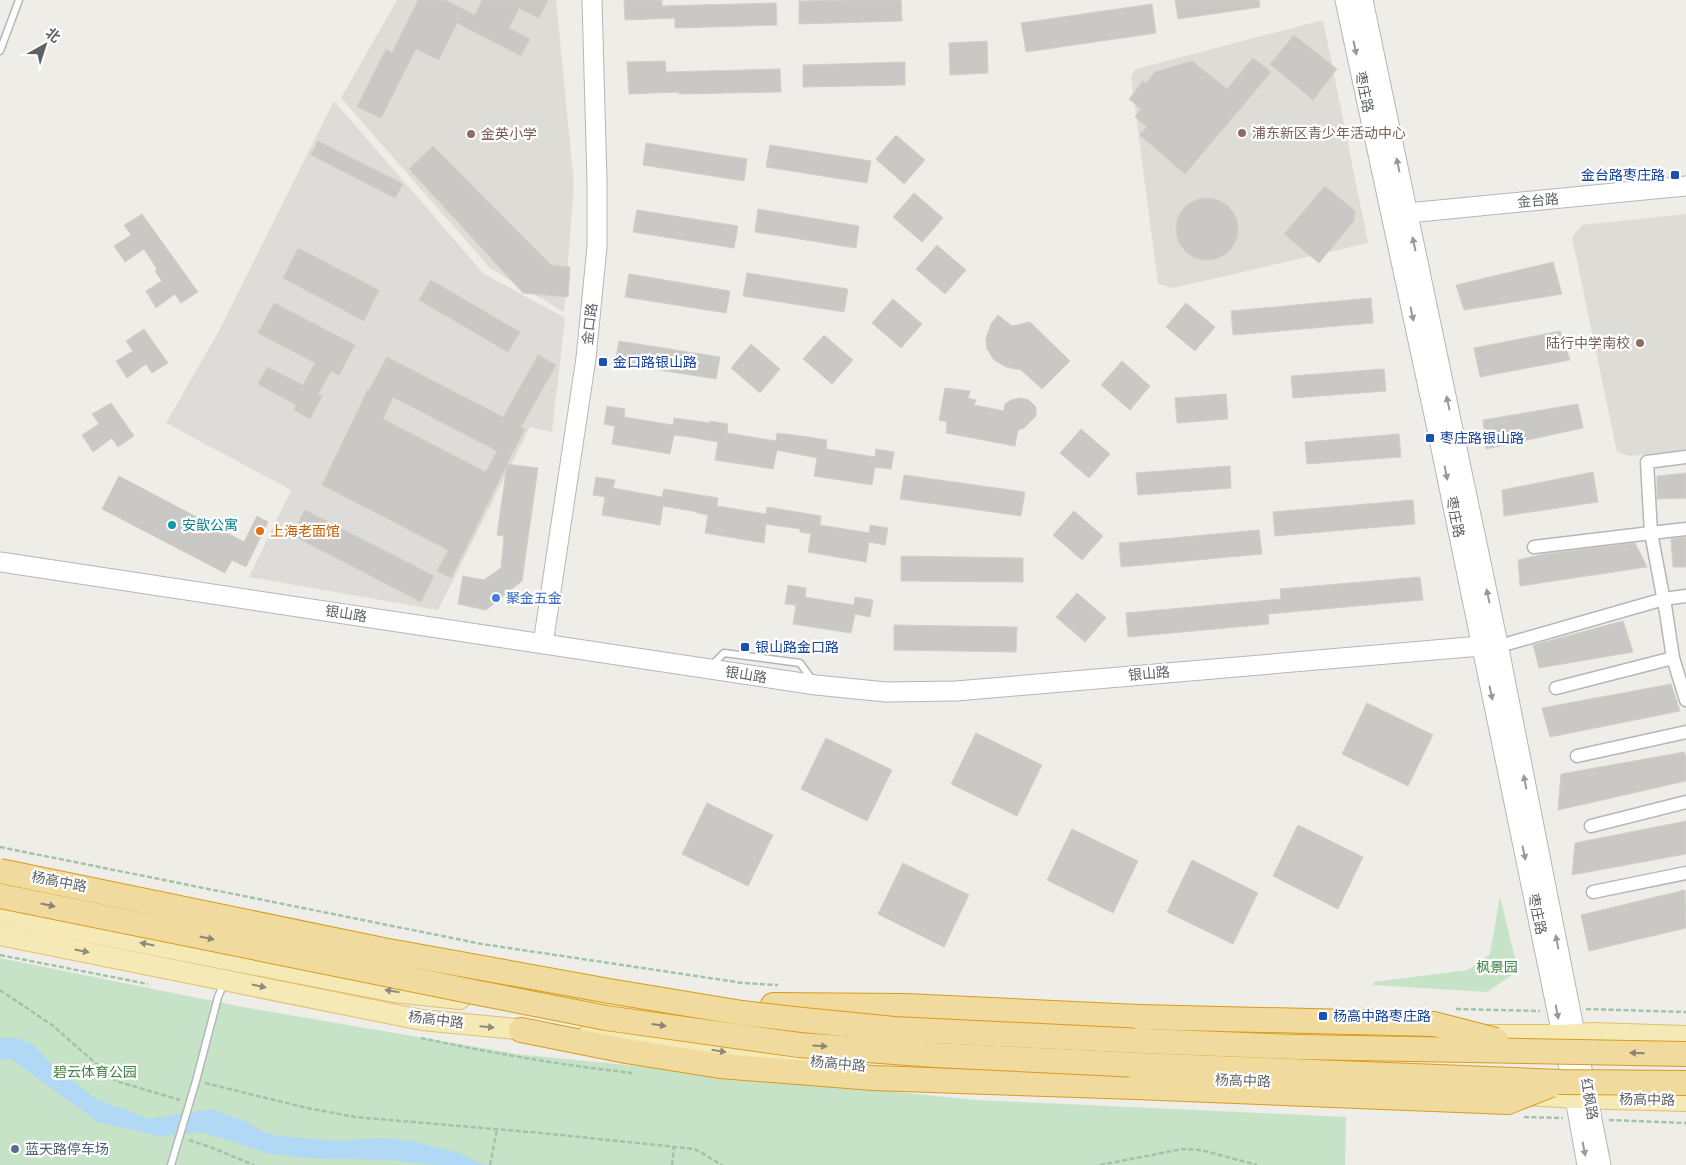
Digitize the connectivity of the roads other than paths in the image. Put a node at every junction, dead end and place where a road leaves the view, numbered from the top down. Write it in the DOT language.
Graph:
graph roads {
  1 [pos="19,0"];
  2 [pos="592,0"];
  3 [pos="1345,0"];
  4 [pos="1363,0"];
  5 [pos="0,51"];
  6 [pos="1686,186"];
  7 [pos="1399,214"];
  8 [pos="1686,457"];
  9 [pos="1686,529"];
  10 [pos="1651,533"];
  11 [pos="1534,547"];
  12 [pos="0,562"];
  13 [pos="1686,596"];
  14 [pos="1664,599"];
  15 [pos="542,644"];
  16 [pos="1496,644"];
  17 [pos="1686,657"];
  18 [pos="1672,658"];
  19 [pos="1556,688"];
  20 [pos="1686,700"];
  21 [pos="1686,732"];
  22 [pos="1577,756"];
  23 [pos="1686,802"];
  24 [pos="1591,826"];
  25 [pos="0,861"];
  26 [pos="0,870"];
  27 [pos="1686,873"];
  28 [pos="1593,892"];
  29 [pos="0,896"];
  30 [pos="0,915"];
  31 [pos="0,935"];
  32 [pos="226,980"];
  33 [pos="777,995"];
  34 [pos="718,999"];
  35 [pos="521,1030"];
  36 [pos="1569,1034"];
  37 [pos="1686,1036"];
  38 [pos="1534,1050"];
  39 [pos="1686,1054"];
  40 [pos="1686,1083"];
  41 [pos="1575,1093"];
  42 [pos="1686,1101"];
  43 [pos="171,1165"];
  44 [pos="1587,1165"];
  45 [pos="1601,1165"];
  1 -- 5 [label="lane"];
  2 -- 15 [label="street, 金口路"];
  3 -- 7 [label="street, 枣庄路, one-way"];
  7 -- 4 [label="street, 枣庄路, one-way"];
  6 -- 7 [label="street, 金台路"];
  7 -- 16 [label="street, 枣庄路"];
  8 -- 10 [label="street"];
  9 -- 10 [label="street"];
  10 -- 11 [label="street"];
  10 -- 14 [label="street"];
  12 -- 15 [label="street, 银山路"];
  13 -- 14 [label="street"];
  14 -- 16 [label="street"];
  14 -- 18 [label="street"];
  15 -- 16 [label="street, 银山路"];
  16 -- 36 [label="street, 枣庄路"];
  17 -- 18 [label="street"];
  18 -- 19 [label="street"];
  18 -- 20 [label="street"];
  21 -- 22 [label="street"];
  23 -- 24 [label="street"];
  25 -- 34 [label="main road"];
  26 -- 38 [label="highway, 杨高中路, bridge"];
  27 -- 28 [label="street"];
  29 -- 41 [label="highway, 杨高中路, one-way, bridge"];
  34 -- 30 [label="main road, 杨高中路, one-way"];
  31 -- 32 [label="main road, 杨高中路, one-way"];
  32 -- 35 [label="main road, 杨高中路, one-way"];
  32 -- 43 [label="lane"];
  33 -- 34 [label="main road, 杨高中路"];
  33 -- 36 [label="main road, 杨高中路"];
  33 -- 38 [label="highway, bridge"];
  35 -- 41 [label="main road, 杨高中路, one-way"];
  35 -- 41 [label="highway, bridge"];
  36 -- 37 [label="main road, 杨高中路"];
  36 -- 41 [label="street, 红枫路"];
  39 -- 38 [label="highway, 杨高中路, one-way, bridge"];
  40 -- 41 [label="highway, 杨高中路, bridge"];
  41 -- 42 [label="main road, 杨高中路"];
  41 -- 44 [label="street, 红枫路, one-way"];
  41 -- 45 [label="street, 红枫路"];
}
